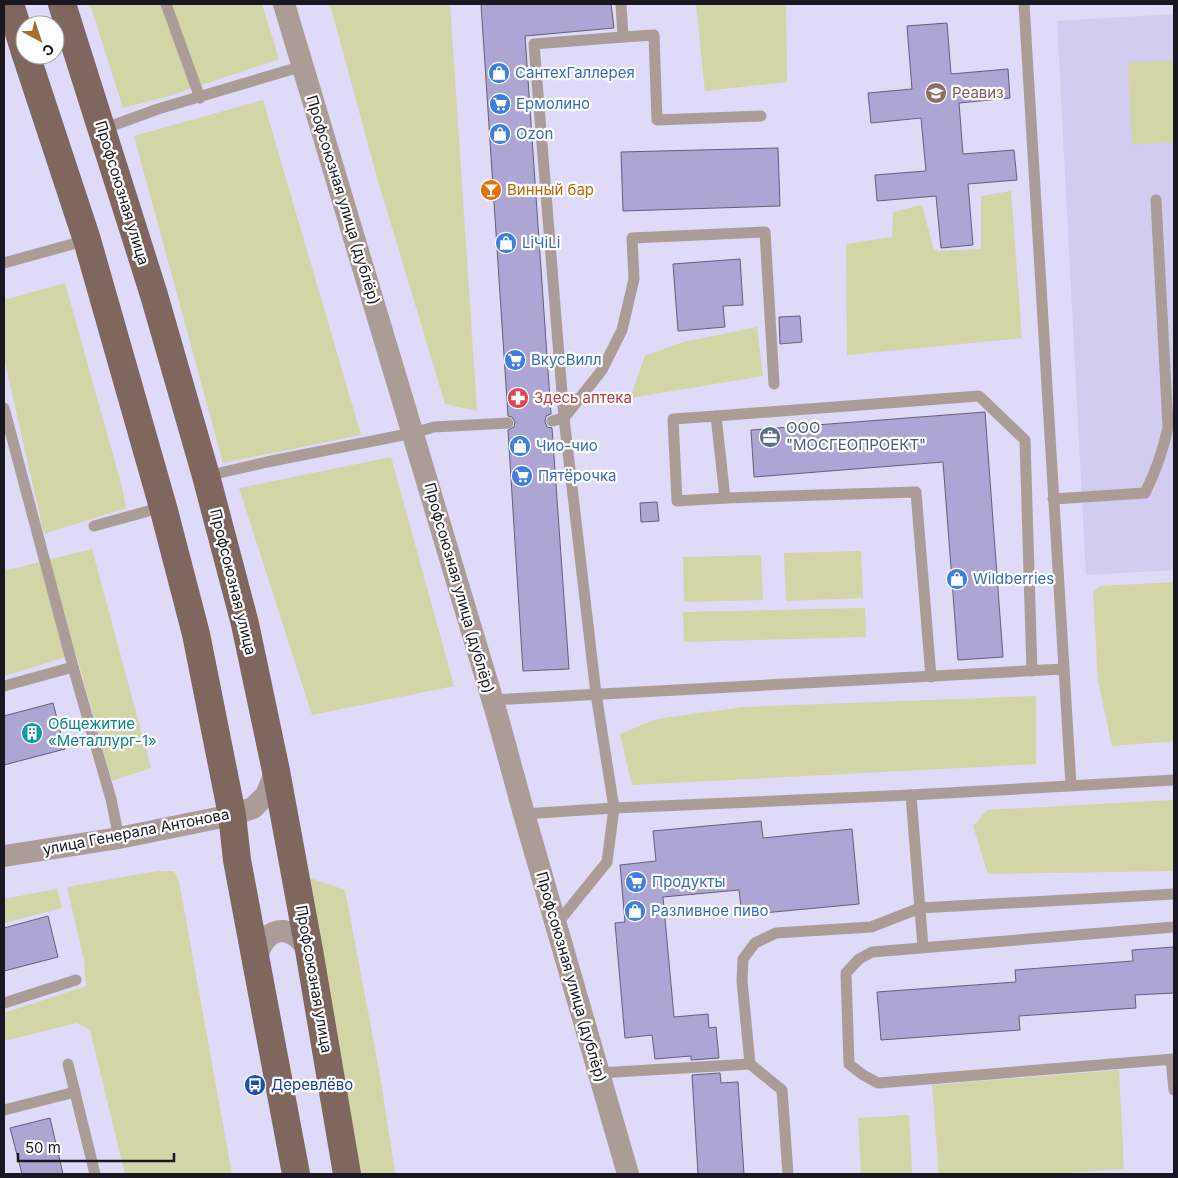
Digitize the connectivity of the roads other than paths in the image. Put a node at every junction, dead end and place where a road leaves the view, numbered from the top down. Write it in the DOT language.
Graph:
graph roads {
  1 [pos="10,4"];
  2 [pos="62,4"];
  3 [pos="166,4"];
  4 [pos="284,4"];
  5 [pos="621,4"];
  6 [pos="1024,4"];
  7 [pos="15,19"];
  8 [pos="623,37"];
  9 [pos="30,65"];
  10 [pos="303,66"];
  11 [pos="200,98"];
  12 [pos="761,116"];
  13 [pos="103,129"];
  14 [pos="1156,200"];
  15 [pos="87,240"];
  16 [pos="4,263"];
  17 [pos="774,384"];
  18 [pos="4,408"];
  19 [pos="716,416"];
  20 [pos="564,418"];
  21 [pos="552,421"];
  22 [pos="508,423"];
  23 [pos="413,433"];
  24 [pos="206,476"];
  25 [pos="725,498"];
  26 [pos="1053,498"];
  27 [pos="163,507"];
  28 [pos="94,526"];
  29 [pos="73,667"];
  30 [pos="1063,669"];
  31 [pos="1032,671"];
  32 [pos="931,677"];
  33 [pos="4,686"];
  34 [pos="596,694"];
  35 [pos="492,700"];
  36 [pos="276,770"];
  37 [pos="1174,780"];
  38 [pos="1071,785"];
  39 [pos="911,795"];
  40 [pos="614,808"];
  41 [pos="524,814"];
  42 [pos="232,816"];
  43 [pos="119,838"];
  44 [pos="4,856"];
  45 [pos="1174,894"];
  46 [pos="920,908"];
  47 [pos="556,925"];
  48 [pos="1174,927"];
  49 [pos="923,947"];
  50 [pos="309,950"];
  51 [pos="256,960"];
  52 [pos="76,980"];
  53 [pos="4,1003"];
  54 [pos="1173,1060"];
  55 [pos="68,1064"];
  56 [pos="750,1064"];
  57 [pos="599,1073"];
  58 [pos="1174,1090"];
  59 [pos="75,1092"];
  60 [pos="4,1110"];
  61 [pos="95,1174"];
  62 [pos="296,1174"];
  63 [pos="346,1174"];
  64 [pos="628,1174"];
  65 [pos="788,1174"];
  1 -- 7 [label="main road"];
  2 -- 13 [label="main road, Профсоюзная улица"];
  3 -- 11 [label="lane"];
  4 -- 10 [label="street, Профсоюзная улица (дублёр)"];
  5 -- 8 [label="lane"];
  6 -- 26 [label="lane"];
  8 -- 12 [label="lane"];
  8 -- 20 [label="lane"];
  9 -- 15 [label="main road"];
  10 -- 11 [label="lane"];
  10 -- 23 [label="street, Профсоюзная улица (дублёр)"];
  11 -- 13 [label="lane"];
  13 -- 24 [label="main road, Профсоюзная улица"];
  14 -- 26 [label="lane"];
  15 -- 16 [label="lane"];
  15 -- 27 [label="main road"];
  17 -- 20 [label="lane"];
  18 -- 29 [label="lane"];
  19 -- 25 [label="lane"];
  19 -- 25 [label="lane"];
  19 -- 31 [label="lane"];
  20 -- 21 [label="lane"];
  20 -- 34 [label="lane"];
  22 -- 23 [label="lane"];
  23 -- 24 [label="lane"];
  23 -- 35 [label="street, Профсоюзная улица (дублёр)"];
  24 -- 36 [label="main road, Профсоюзная улица"];
  25 -- 32 [label="lane"];
  26 -- 30 [label="lane"];
  27 -- 28 [label="lane"];
  27 -- 42 [label="main road"];
  29 -- 33 [label="lane"];
  29 -- 43 [label="lane"];
  30 -- 31 [label="lane"];
  30 -- 38 [label="lane"];
  31 -- 32 [label="lane"];
  32 -- 34 [label="lane"];
  34 -- 35 [label="lane"];
  34 -- 40 [label="lane"];
  35 -- 41 [label="street, Профсоюзная улица (дублёр)"];
  36 -- 42 [label="street, улица Генерала Антонова"];
  36 -- 50 [label="main road, Профсоюзная улица"];
  37 -- 38 [label="lane"];
  38 -- 39 [label="lane"];
  39 -- 40 [label="lane"];
  39 -- 46 [label="lane"];
  40 -- 41 [label="lane"];
  40 -- 47 [label="lane"];
  41 -- 47 [label="street, Профсоюзная улица (дублёр)"];
  42 -- 43 [label="street, улица Генерала Антонова"];
  42 -- 51 [label="main road"];
  43 -- 44 [label="street, улица Генерала Антонова"];
  45 -- 46 [label="lane"];
  46 -- 49 [label="lane"];
  46 -- 56 [label="lane"];
  47 -- 57 [label="street, Профсоюзная улица (дублёр)"];
  48 -- 49 [label="lane"];
  49 -- 54 [label="lane"];
  50 -- 51 [label="street"];
  50 -- 63 [label="main road, Профсоюзная улица"];
  51 -- 62 [label="main road"];
  52 -- 53 [label="lane"];
  54 -- 58 [label="lane"];
  55 -- 59 [label="lane"];
  56 -- 57 [label="lane"];
  56 -- 65 [label="lane"];
  57 -- 64 [label="street, Профсоюзная улица (дублёр)"];
  59 -- 60 [label="lane"];
  59 -- 61 [label="lane"];
}
